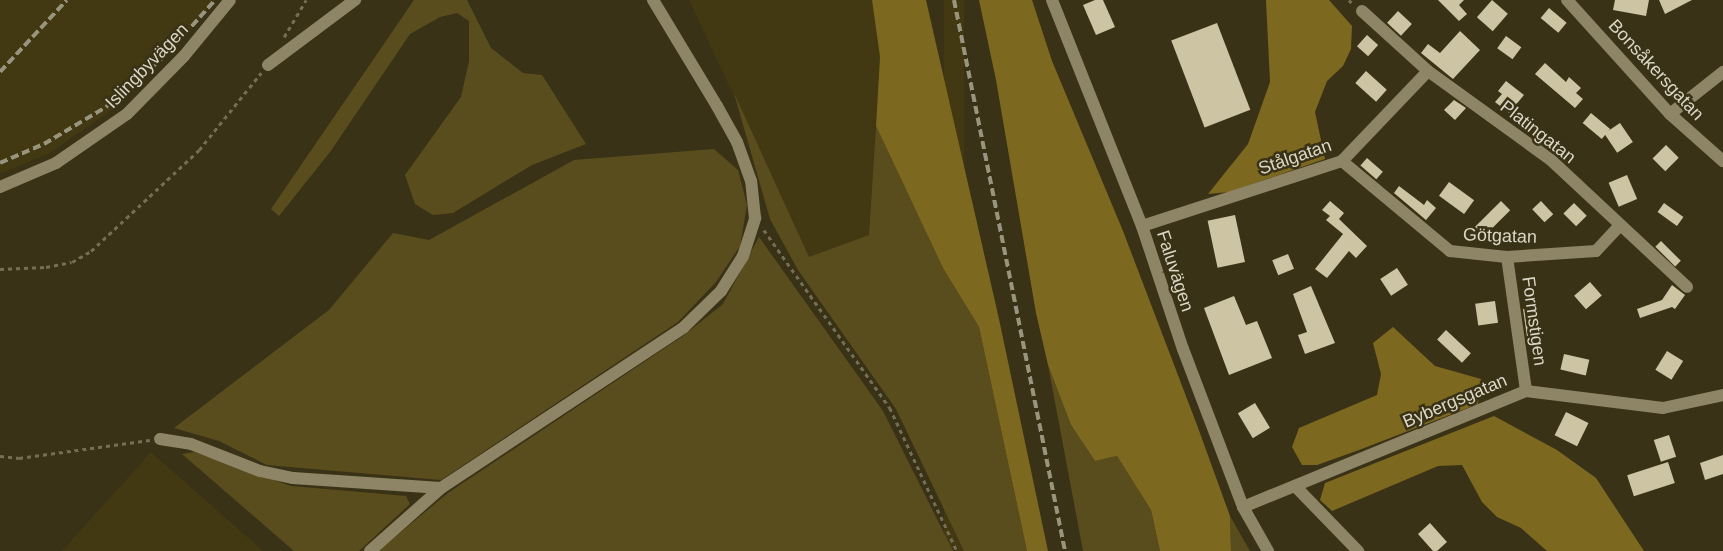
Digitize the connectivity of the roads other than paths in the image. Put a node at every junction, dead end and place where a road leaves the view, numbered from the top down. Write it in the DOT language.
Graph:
graph roads {
  1 [pos="230,0"];
  2 [pos="355,0"];
  3 [pos="653,0"];
  4 [pos="1052,0"];
  5 [pos="1567,0"];
  6 [pos="1362,11"];
  7 [pos="268,65"];
  8 [pos="1428,71"];
  9 [pos="1723,72"];
  10 [pos="1670,114"];
  11 [pos="1342,161"];
  12 [pos="1723,161"];
  13 [pos="0,186"];
  14 [pos="1142,226"];
  15 [pos="1619,226"];
  16 [pos="1507,257"];
  17 [pos="1687,287"];
  18 [pos="1526,391"];
  19 [pos="1723,395"];
  20 [pos="160,439"];
  21 [pos="1296,486"];
  22 [pos="441,488"];
  23 [pos="1243,507"];
  24 [pos="370,551"];
  25 [pos="1268,551"];
  26 [pos="1358,551"];
  1 -- 13 [label="street, Islingbyvägen"];
  2 -- 7 [label="street"];
  3 -- 22 [label="street"];
  4 -- 14 [label="street, Faluvägen"];
  5 -- 10 [label="street, Bonsåkersgatan"];
  6 -- 8 [label="street, Platingatan"];
  8 -- 11 [label="street, Stålgatan"];
  8 -- 15 [label="street, Platingatan"];
  9 -- 10 [label="street"];
  10 -- 12 [label="street, Bonsåkersgatan"];
  11 -- 14 [label="street, Stålgatan"];
  11 -- 16 [label="street, Götgatan"];
  14 -- 23 [label="street, Faluvägen"];
  15 -- 16 [label="street, Götgatan"];
  15 -- 17 [label="street, Platingatan"];
  16 -- 18 [label="street, Formstigen"];
  18 -- 19 [label="street, Bybergsgatan"];
  18 -- 21 [label="street, Bybergsgatan"];
  20 -- 22 [label="street"];
  21 -- 23 [label="street"];
  21 -- 26 [label="street"];
  22 -- 24 [label="street"];
  23 -- 25 [label="street, Faluvägen"];
}
